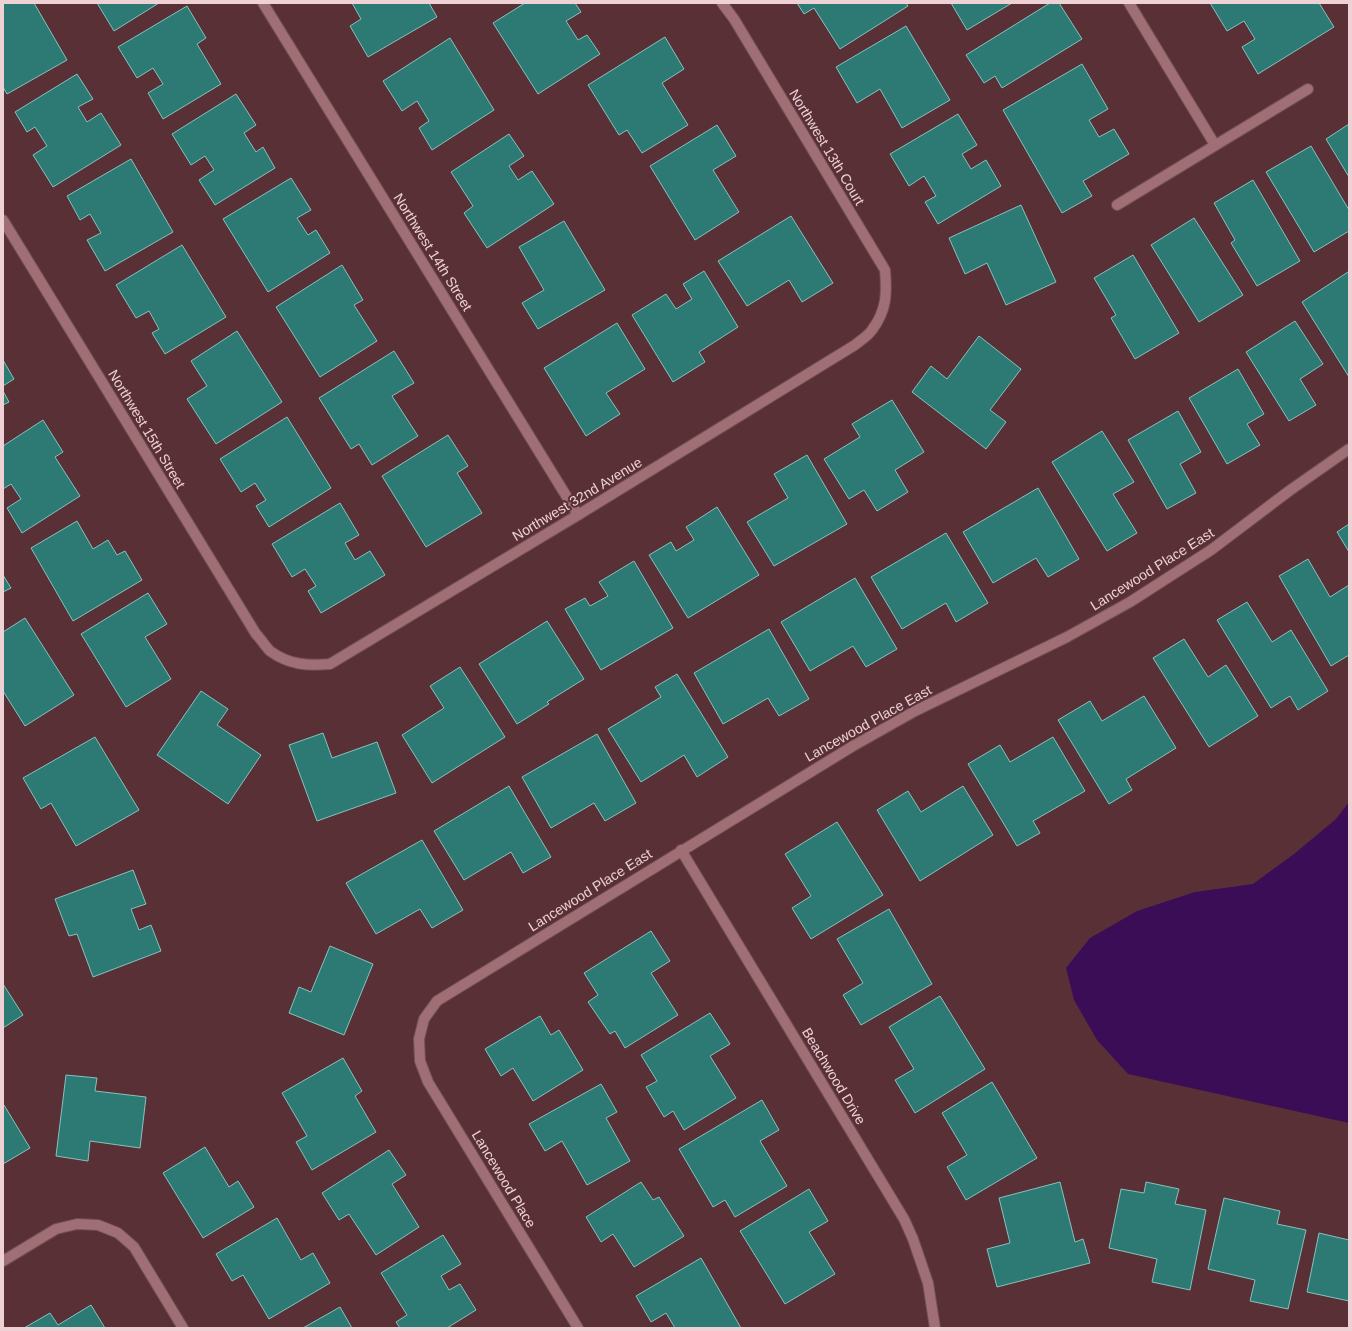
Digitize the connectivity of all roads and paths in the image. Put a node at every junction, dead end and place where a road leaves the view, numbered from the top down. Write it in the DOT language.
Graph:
graph roads {
  1 [pos="263,3"];
  2 [pos="722,3"];
  3 [pos="1129,3"];
  4 [pos="1308,89"];
  5 [pos="1216,145"];
  6 [pos="1117,205"];
  7 [pos="3,220"];
  8 [pos="883,312"];
  9 [pos="1349,449"];
  10 [pos="578,515"];
  11 [pos="270,650"];
  12 [pos="682,850"];
  13 [pos="419,1039"];
  14 [pos="3,1261"];
  15 [pos="183,1328"];
  16 [pos="578,1328"];
  17 [pos="935,1328"];
  1 -- 10 [label="street, Northwest 14th Street"];
  2 -- 8 [label="street, Northwest 13th Court"];
  3 -- 5 [label="street"];
  4 -- 5 [label="street"];
  5 -- 6 [label="street"];
  7 -- 11 [label="street, Northwest 15th Street"];
  8 -- 10 [label="street, Northwest 32nd Avenue"];
  9 -- 12 [label="street, Lancewood Place East"];
  10 -- 11 [label="street, Northwest 32nd Avenue"];
  12 -- 13 [label="street, Lancewood Place East"];
  12 -- 17 [label="street, Beachwood Drive"];
  13 -- 16 [label="street, Lancewood Place"];
  14 -- 15 [label="street"];
}
